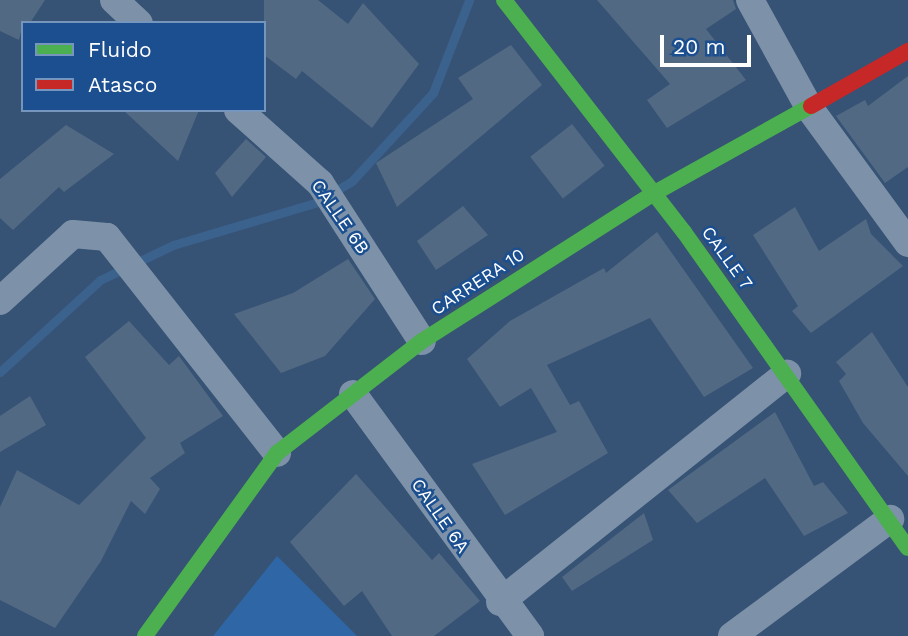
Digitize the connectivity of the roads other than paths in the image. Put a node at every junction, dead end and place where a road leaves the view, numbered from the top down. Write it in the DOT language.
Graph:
graph roads {
  1 [pos="114,0"];
  2 [pos="504,0"];
  3 [pos="750,0"];
  4 [pos="137,21"];
  5 [pos="908,51"];
  6 [pos="810,109"];
  7 [pos="240,112"];
  8 [pos="651,195"];
  9 [pos="908,243"];
  10 [pos="0,300"];
  11 [pos="422,341"];
  12 [pos="787,374"];
  13 [pos="354,394"];
  14 [pos="277,453"];
  15 [pos="890,519"];
  16 [pos="908,548"];
  17 [pos="500,602"];
  18 [pos="145,636"];
  19 [pos="530,636"];
  20 [pos="732,636"];
  1 -- 4 [label="street"];
  2 -- 8 [label="street, CALLE 7"];
  3 -- 6 [label="street"];
  5 -- 6 [label="street, CARRERA 10"];
  6 -- 8 [label="street, CARRERA 10"];
  6 -- 9 [label="street"];
  7 -- 11 [label="street, CALLE 6B"];
  8 -- 11 [label="street, CARRERA 10"];
  8 -- 12 [label="street, CALLE 7"];
  10 -- 14 [label="street"];
  11 -- 13 [label="street, CARRERA 10"];
  12 -- 15 [label="street, CALLE 7"];
  12 -- 17 [label="street"];
  13 -- 14 [label="street, CARRERA 10"];
  13 -- 17 [label="street, CALLE 6A"];
  14 -- 18 [label="street, CARRERA 10"];
  15 -- 16 [label="street, CALLE 7"];
  15 -- 20 [label="street"];
  17 -- 19 [label="street, CALLE 6A"];
}
